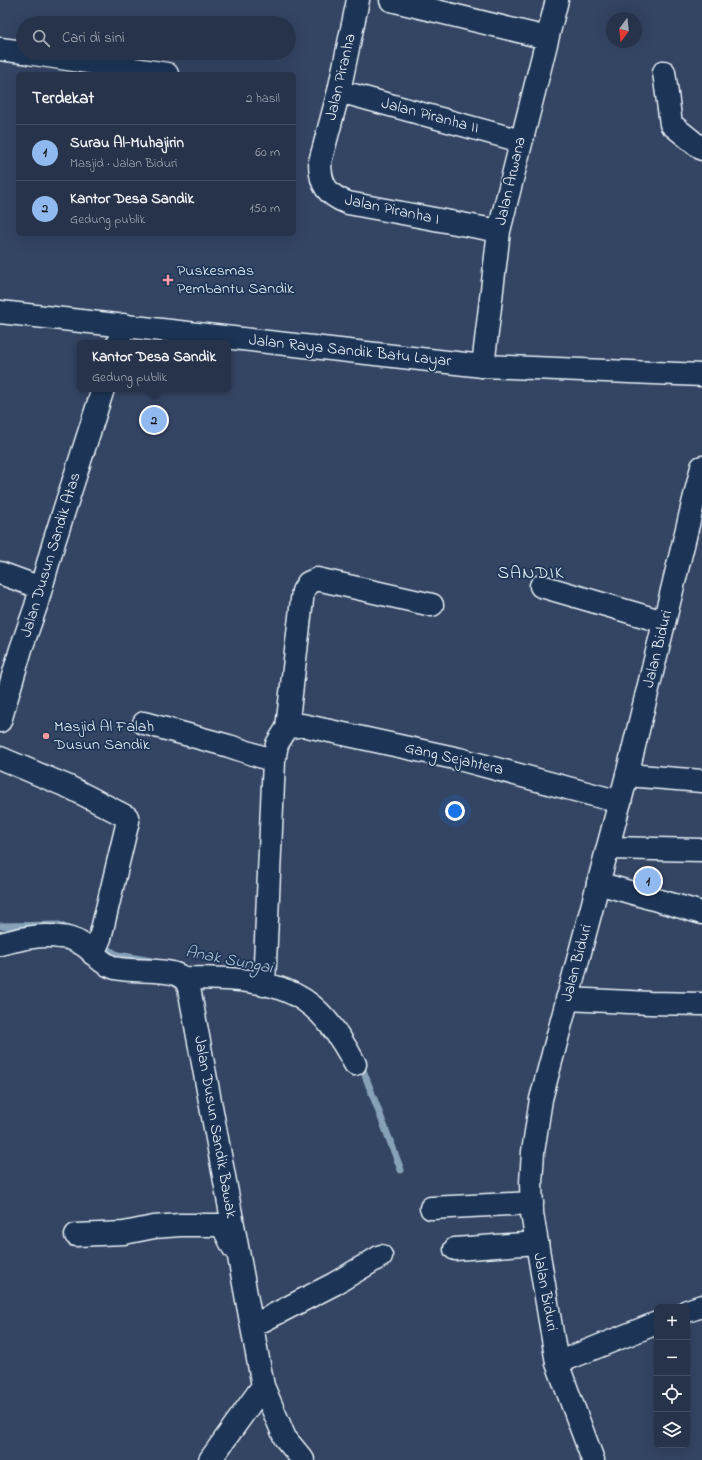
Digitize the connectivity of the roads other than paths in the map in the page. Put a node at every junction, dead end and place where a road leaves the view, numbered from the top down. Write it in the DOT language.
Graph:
graph roads {
  1 [pos="358,0"];
  2 [pos="391,0"];
  3 [pos="557,0"];
  4 [pos="547,38"];
  5 [pos="0,49"];
  6 [pos="16,51"];
  7 [pos="74,60"];
  8 [pos="154,72"];
  9 [pos="664,72"];
  10 [pos="339,91"];
  11 [pos="521,142"];
  12 [pos="702,149"];
  13 [pos="322,153"];
  14 [pos="499,231"];
  15 [pos="0,312"];
  16 [pos="121,334"];
  17 [pos="189,340"];
  18 [pos="231,344"];
  19 [pos="483,366"];
  20 [pos="702,375"];
  21 [pos="102,392"];
  22 [pos="702,467"];
  23 [pos="0,574"];
  24 [pos="541,586"];
  25 [pos="41,588"];
  26 [pos="432,605"];
  27 [pos="664,622"];
  28 [pos="0,721"];
  29 [pos="144,723"];
  30 [pos="287,728"];
  31 [pos="0,758"];
  32 [pos="274,760"];
  33 [pos="627,775"];
  34 [pos="702,781"];
  35 [pos="620,802"];
  36 [pos="608,848"];
  37 [pos="702,850"];
  38 [pos="598,883"];
  39 [pos="702,913"];
  40 [pos="0,944"];
  41 [pos="96,946"];
  42 [pos="184,978"];
  43 [pos="264,982"];
  44 [pos="567,999"];
  45 [pos="702,1004"];
  46 [pos="355,1064"];
  47 [pos="532,1203"];
  48 [pos="431,1208"];
  49 [pos="76,1235"];
  50 [pos="537,1243"];
  51 [pos="455,1249"];
  52 [pos="238,1255"];
  53 [pos="381,1256"];
  54 [pos="702,1306"];
  55 [pos="690,1310"];
  56 [pos="654,1324"];
  57 [pos="252,1326"];
  58 [pos="557,1363"];
  59 [pos="263,1386"];
  60 [pos="210,1460"];
  61 [pos="303,1460"];
  62 [pos="592,1460"];
  1 -- 10 [label="street, Jalan Piranha"];
  2 -- 4 [label="street"];
  3 -- 4 [label="street, Jalan Arwana"];
  4 -- 11 [label="street, Jalan Arwana"];
  5 -- 6 [label="street"];
  7 -- 8 [label="street"];
  9 -- 12 [label="street"];
  10 -- 11 [label="street, Jalan Piranha II"];
  10 -- 13 [label="street, Jalan Piranha"];
  11 -- 14 [label="street, Jalan Arwana"];
  13 -- 14 [label="street, Jalan Piranha I"];
  14 -- 19 [label="street, Jalan Arwana"];
  15 -- 16 [label="street, Jalan Raya Sandik Batu Layar"];
  16 -- 17 [label="street, Jalan Raya Sandik Batu Layar"];
  18 -- 19 [label="street, Jalan Raya Sandik Batu Layar"];
  19 -- 20 [label="street, Jalan Raya Sandik Batu Layar"];
  21 -- 25 [label="street, Jalan Dusun Sandik Atas"];
  22 -- 27 [label="street, Jalan Biduri"];
  23 -- 25 [label="street"];
  24 -- 27 [label="street"];
  25 -- 28 [label="street, Jalan Dusun Sandik Atas"];
  26 -- 30 [label="street"];
  27 -- 33 [label="street, Jalan Biduri"];
  29 -- 32 [label="street"];
  30 -- 32 [label="street"];
  30 -- 35 [label="street, Gang Sejahtera"];
  31 -- 41 [label="street"];
  32 -- 43 [label="street"];
  33 -- 34 [label="street"];
  33 -- 35 [label="street, Jalan Biduri"];
  35 -- 36 [label="street, Jalan Biduri"];
  36 -- 37 [label="street"];
  36 -- 38 [label="street, Jalan Biduri"];
  38 -- 39 [label="street"];
  38 -- 44 [label="street, Jalan Biduri"];
  40 -- 41 [label="street"];
  41 -- 42 [label="street"];
  42 -- 43 [label="street"];
  42 -- 52 [label="street, Jalan Dusun Sandik Bawak"];
  43 -- 46 [label="street"];
  44 -- 45 [label="street"];
  44 -- 47 [label="street, Jalan Biduri"];
  47 -- 48 [label="street"];
  47 -- 50 [label="street, Jalan Biduri"];
  49 -- 52 [label="street"];
  50 -- 51 [label="street"];
  50 -- 58 [label="street, Jalan Biduri"];
  52 -- 57 [label="street, Jalan Dusun Sandik Bawak"];
  53 -- 57 [label="street"];
  54 -- 55 [label="street"];
  56 -- 58 [label="street"];
  57 -- 59 [label="street, Jalan Dusun Sandik Bawak"];
  58 -- 62 [label="street, Jalan Biduri"];
  59 -- 60 [label="street"];
  59 -- 61 [label="street, Jalan Dusun Sandik Bawak"];
}
